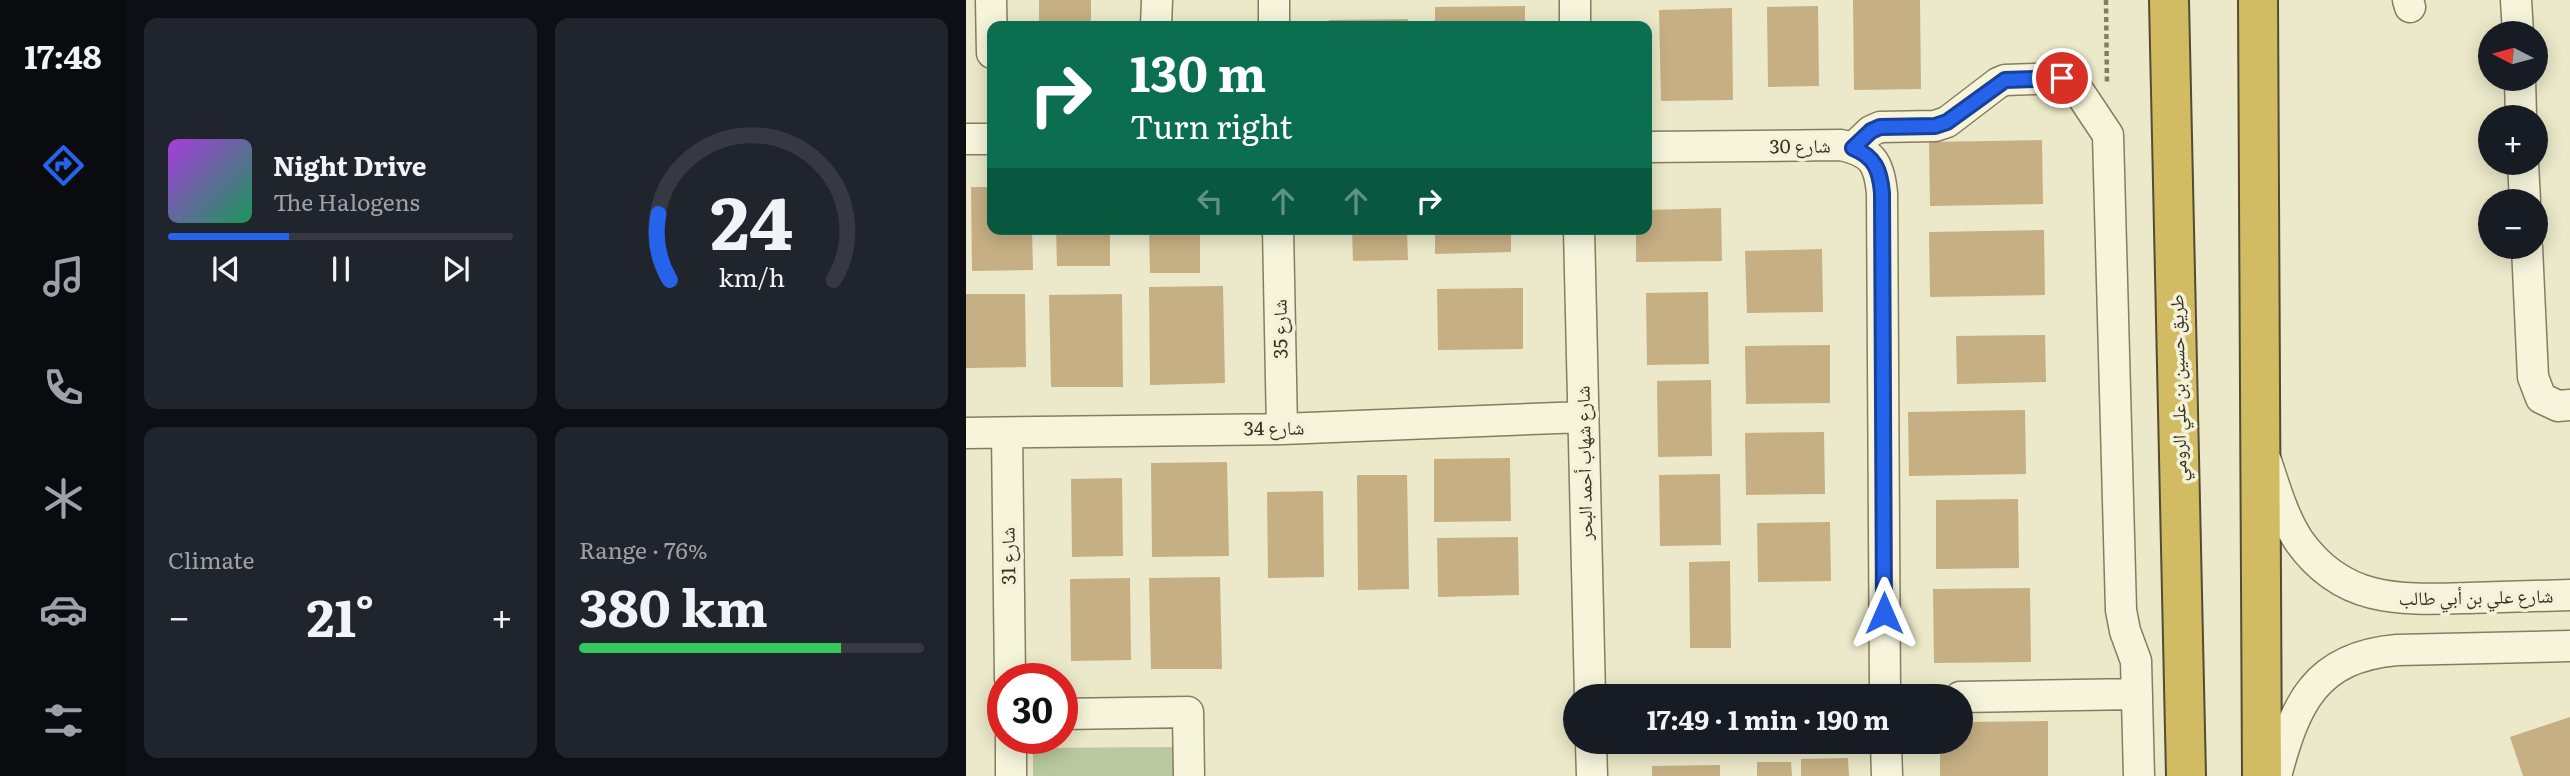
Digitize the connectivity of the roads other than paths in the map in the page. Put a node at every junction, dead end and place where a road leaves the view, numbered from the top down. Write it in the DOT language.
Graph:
graph roads {
  1 [pos="991,0"];
  2 [pos="1157,0"];
  3 [pos="1274,0"];
  4 [pos="1575,0"];
  5 [pos="2146,0"];
  6 [pos="2169,0"];
  7 [pos="2258,0"];
  8 [pos="2516,0"];
  9 [pos="991,21"];
  10 [pos="1156,21"];
  11 [pos="1275,21"];
  12 [pos="1575,21"];
  13 [pos="2517,21"];
  14 [pos="966,139"];
  15 [pos="987,139"];
  16 [pos="1652,147"];
  17 [pos="1853,148"];
  18 [pos="1278,235"];
  19 [pos="1579,235"];
  20 [pos="2528,259"];
  21 [pos="2570,405"];
  22 [pos="1583,417"];
  23 [pos="1282,429"];
  24 [pos="966,433"];
  25 [pos="1007,433"];
  26 [pos="2258,441"];
  27 [pos="2179,446"];
  28 [pos="2570,598"];
  29 [pos="2570,639"];
  30 [pos="2570,646"];
  31 [pos="1010,663"];
  32 [pos="1590,684"];
  33 [pos="1885,684"];
  34 [pos="2137,694"];
  35 [pos="1973,698"];
  36 [pos="1078,714"];
  37 [pos="1011,754"];
  38 [pos="1591,754"];
  39 [pos="1886,754"];
  40 [pos="1011,776"];
  41 [pos="1189,776"];
  42 [pos="1591,776"];
  43 [pos="1887,776"];
  44 [pos="2139,776"];
  45 [pos="2186,776"];
  46 [pos="2262,776"];
  47 [pos="2276,776"];
  1 -- 9 [label="street"];
  2 -- 10 [label="street"];
  3 -- 11 [label="street"];
  4 -- 12 [label="street"];
  5 -- 27 [label="highway"];
  6 -- 27 [label="highway, طريق حسين بن علي الرومي"];
  7 -- 26 [label="highway"];
  8 -- 13 [label="street"];
  14 -- 15 [label="street"];
  16 -- 17 [label="street, شارع 30"];
  17 -- 33 [label="street, شارع 30"];
  17 -- 34 [label="street"];
  18 -- 23 [label="street, شارع 35"];
  19 -- 22 [label="street, شارع شهاب أحمد البحر"];
  20 -- 21 [label="street"];
  22 -- 23 [label="street, شارع 34"];
  22 -- 32 [label="street, شارع شهاب أحمد البحر"];
  23 -- 25 [label="street, شارع 34"];
  24 -- 25 [label="street, شارع 34"];
  25 -- 31 [label="street, شارع 31"];
  26 -- 28 [label="street, شارع علي بن أبي طالب"];
  26 -- 46 [label="highway"];
  27 -- 45 [label="highway, طريق حسين بن علي الرومي"];
  28 -- 29 [label="street"];
  30 -- 47 [label="street"];
  34 -- 35 [label="street"];
  34 -- 44 [label="street"];
  36 -- 41 [label="street"];
  37 -- 40 [label="street"];
  38 -- 42 [label="street"];
  39 -- 43 [label="street"];
}
